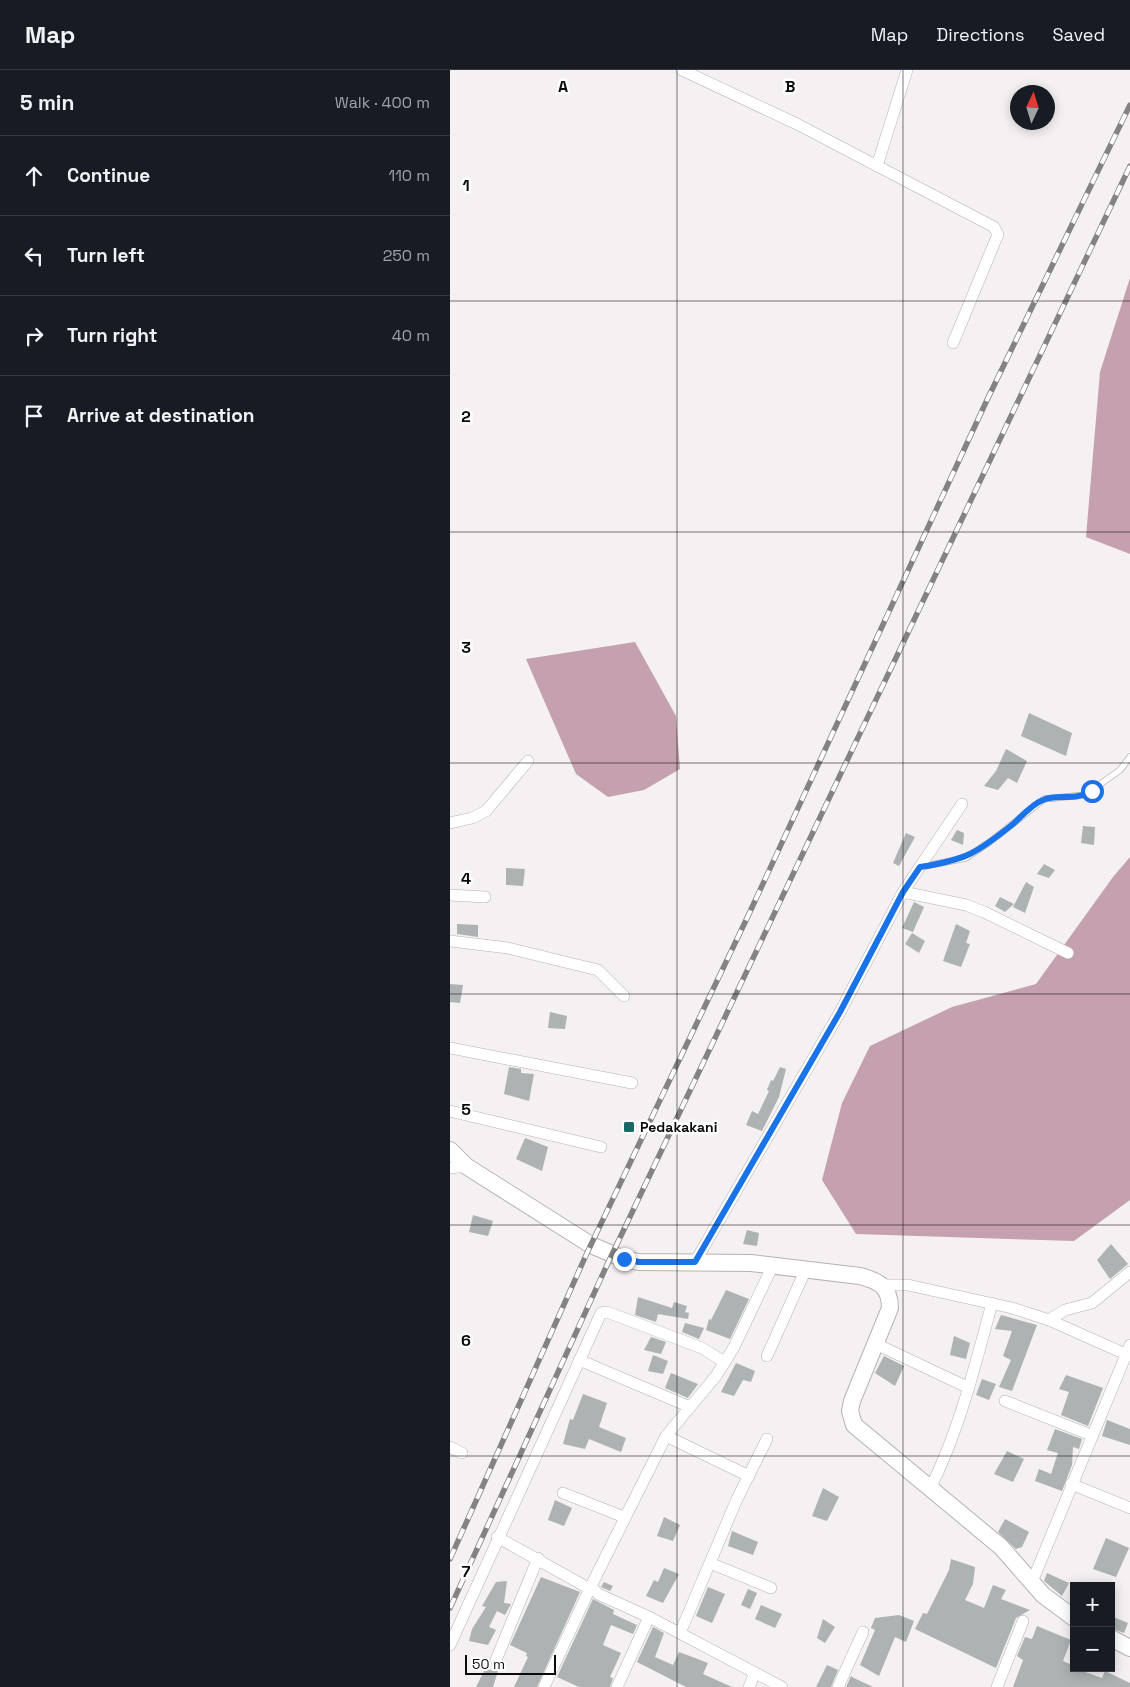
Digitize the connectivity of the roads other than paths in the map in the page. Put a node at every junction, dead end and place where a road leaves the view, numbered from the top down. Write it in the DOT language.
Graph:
graph roads {
  1 [pos="682,70"];
  2 [pos="907,70"];
  3 [pos="877,166"];
  4 [pos="953,343"];
  5 [pos="1130,757"];
  6 [pos="528,761"];
  7 [pos="962,804"];
  8 [pos="450,823"];
  9 [pos="920,867"];
  10 [pos="903,892"];
  11 [pos="450,895"];
  12 [pos="485,897"];
  13 [pos="450,941"];
  14 [pos="1068,953"];
  15 [pos="624,996"];
  16 [pos="450,1048"];
  17 [pos="632,1083"];
  18 [pos="450,1111"];
  19 [pos="601,1147"];
  20 [pos="450,1150"];
  21 [pos="458,1167"];
  22 [pos="695,1262"];
  23 [pos="772,1265"];
  24 [pos="806,1268"];
  25 [pos="1130,1272"];
  26 [pos="884,1286"];
  27 [pos="992,1302"];
  28 [pos="1049,1320"];
  29 [pos="876,1344"];
  30 [pos="1129,1352"];
  31 [pos="767,1356"];
  32 [pos="579,1360"];
  33 [pos="724,1362"];
  34 [pos="969,1388"];
  35 [pos="1005,1401"];
  36 [pos="690,1407"];
  37 [pos="1091,1435"];
  38 [pos="666,1436"];
  39 [pos="767,1439"];
  40 [pos="450,1447"];
  41 [pos="462,1453"];
  42 [pos="749,1476"];
  43 [pos="1071,1484"];
  44 [pos="931,1487"];
  45 [pos="563,1493"];
  46 [pos="1130,1508"];
  47 [pos="624,1517"];
  48 [pos="498,1537"];
  49 [pos="538,1558"];
  50 [pos="710,1563"];
  51 [pos="1032,1582"];
  52 [pos="591,1588"];
  53 [pos="771,1588"];
  54 [pos="1070,1615"];
  55 [pos="649,1617"];
  56 [pos="1023,1621"];
  57 [pos="863,1632"];
  58 [pos="680,1633"];
  59 [pos="1115,1640"];
  60 [pos="450,1644"];
  61 [pos="1130,1648"];
  62 [pos="496,1660"];
  63 [pos="755,1673"];
  64 [pos="544,1687"];
  65 [pos="617,1687"];
  66 [pos="749,1687"];
  67 [pos="782,1687"];
  68 [pos="838,1687"];
  69 [pos="997,1687"];
  1 -- 3 [label="street"];
  2 -- 3 [label="street"];
  3 -- 4 [label="street"];
  5 -- 9 [label="lane"];
  6 -- 8 [label="street"];
  7 -- 9 [label="street"];
  9 -- 10 [label="street"];
  10 -- 14 [label="street"];
  10 -- 22 [label="street"];
  11 -- 12 [label="street"];
  13 -- 15 [label="street"];
  16 -- 17 [label="street"];
  18 -- 19 [label="street"];
  20 -- 21 [label="main road"];
  21 -- 22 [label="main road"];
  22 -- 23 [label="main road"];
  23 -- 24 [label="main road"];
  23 -- 33 [label="street"];
  24 -- 26 [label="main road"];
  24 -- 31 [label="street"];
  25 -- 28 [label="street"];
  26 -- 27 [label="street"];
  26 -- 29 [label="main road"];
  27 -- 28 [label="street"];
  27 -- 34 [label="street"];
  28 -- 30 [label="street"];
  29 -- 34 [label="street"];
  29 -- 44 [label="main road"];
  30 -- 37 [label="street"];
  32 -- 33 [label="street"];
  32 -- 36 [label="street"];
  32 -- 48 [label="street"];
  33 -- 36 [label="street"];
  34 -- 44 [label="street"];
  35 -- 37 [label="street"];
  36 -- 38 [label="street"];
  37 -- 43 [label="street"];
  38 -- 42 [label="street"];
  38 -- 47 [label="street"];
  39 -- 42 [label="street"];
  40 -- 41 [label="street"];
  42 -- 50 [label="street"];
  43 -- 46 [label="street"];
  43 -- 51 [label="street"];
  44 -- 51 [label="main road"];
  45 -- 47 [label="street"];
  47 -- 52 [label="street"];
  48 -- 49 [label="street"];
  48 -- 60 [label="street"];
  49 -- 52 [label="street"];
  49 -- 62 [label="street"];
  50 -- 53 [label="street"];
  50 -- 58 [label="street"];
  51 -- 54 [label="main road"];
  52 -- 55 [label="street"];
  52 -- 64 [label="street"];
  55 -- 58 [label="street"];
  55 -- 65 [label="street"];
  56 -- 69 [label="street"];
  57 -- 68 [label="street"];
  58 -- 63 [label="street"];
  59 -- 61 [label="main road"];
  63 -- 66 [label="street"];
  63 -- 67 [label="street"];
}
